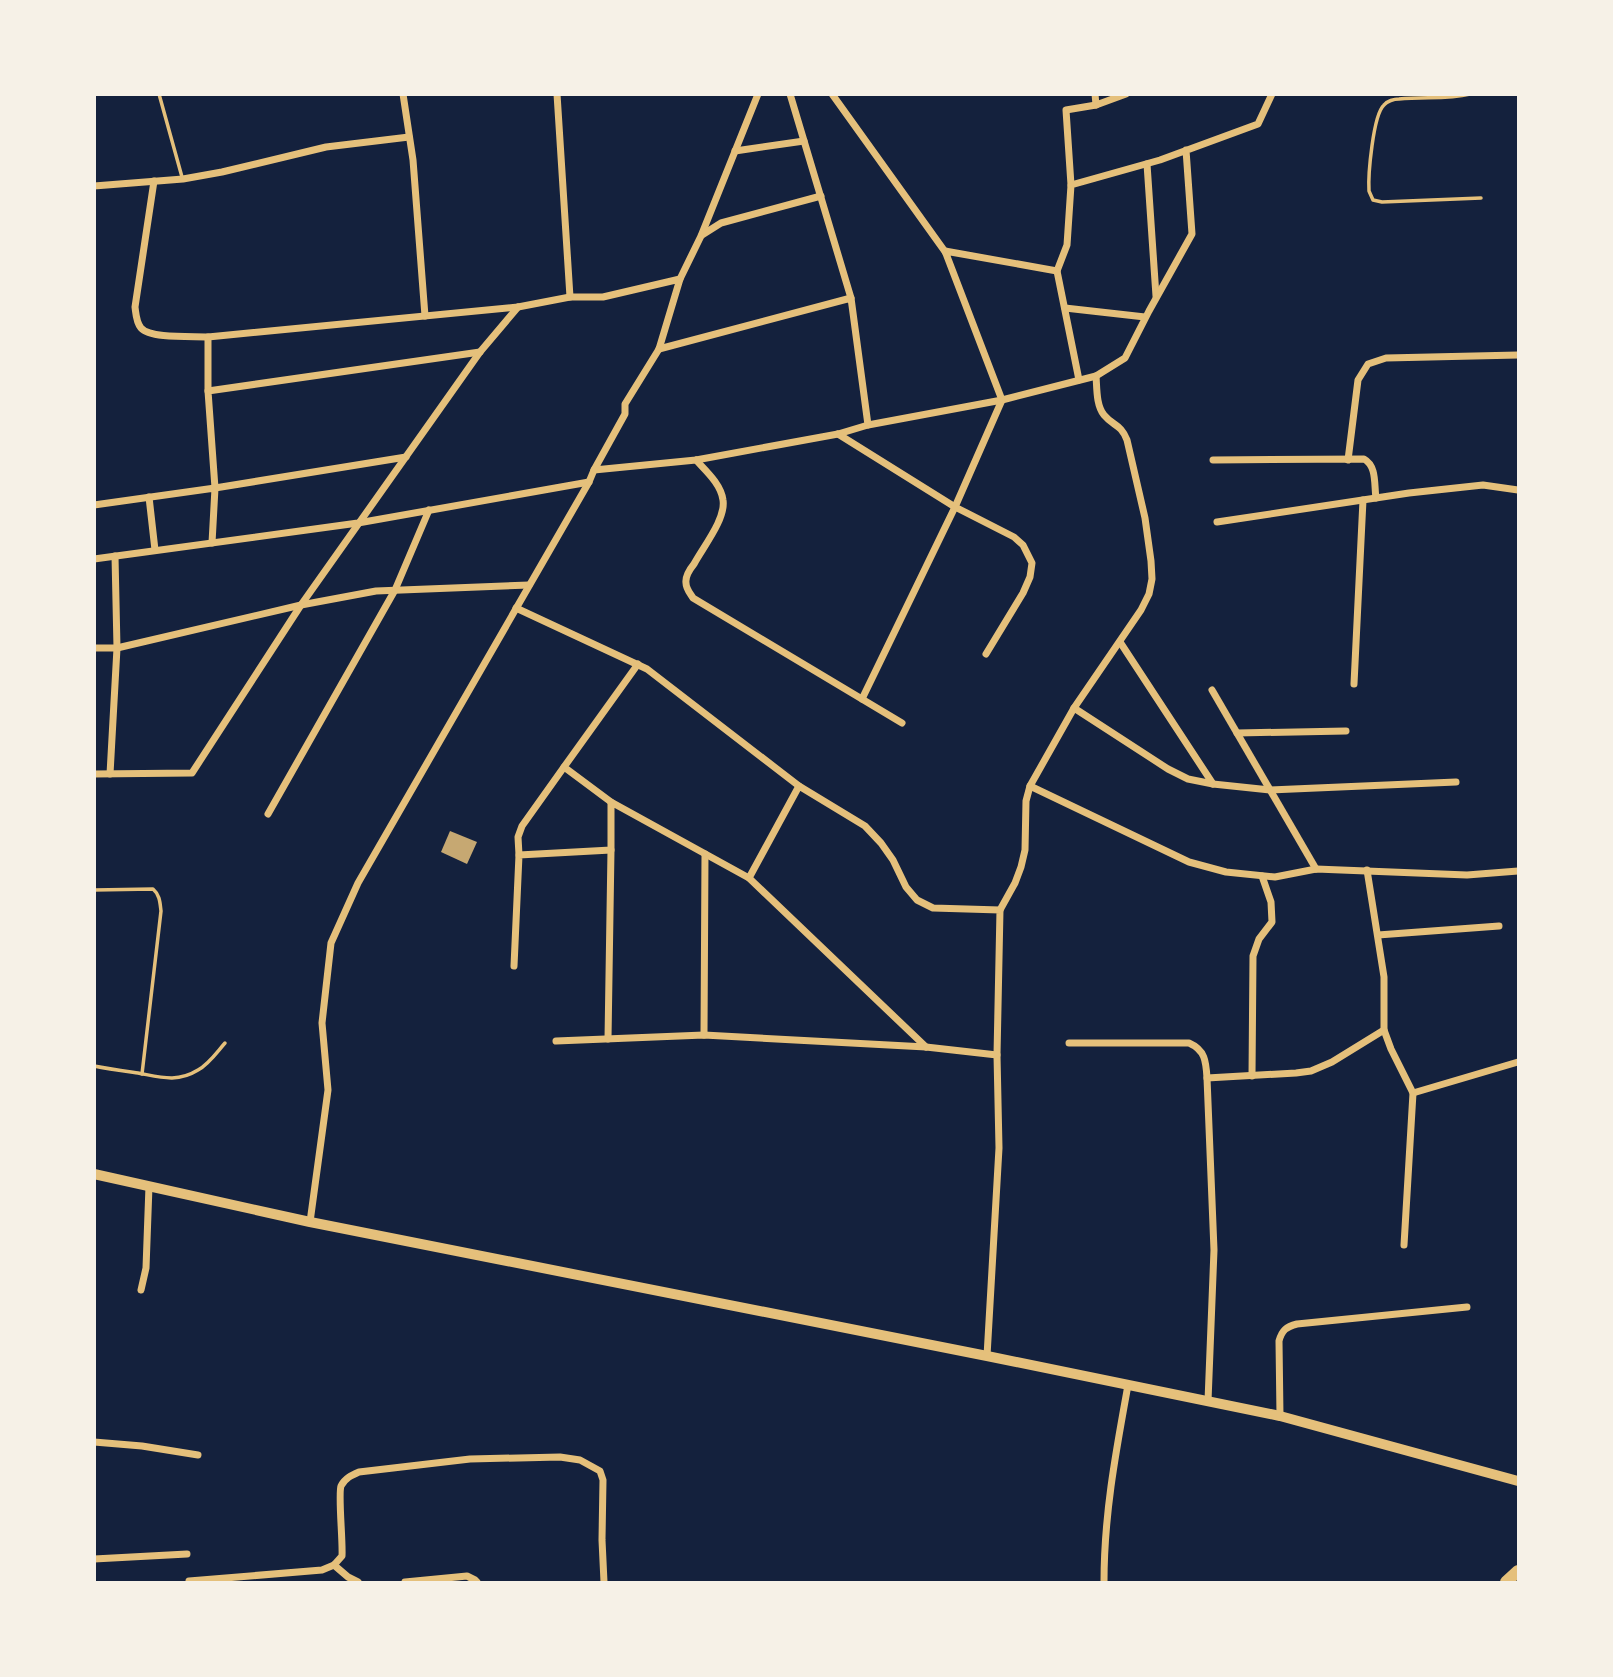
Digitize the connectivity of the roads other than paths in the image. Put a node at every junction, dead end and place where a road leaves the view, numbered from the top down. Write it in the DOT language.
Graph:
graph roads {
  1 [pos="159,94"];
  2 [pos="403,94"];
  3 [pos="557,94"];
  4 [pos="758,94"];
  5 [pos="790,94"];
  6 [pos="832,94"];
  7 [pos="1095,94"];
  8 [pos="1126,94"];
  9 [pos="1272,94"];
  10 [pos="1471,94"];
  11 [pos="1096,105"];
  12 [pos="409,137"];
  13 [pos="804,141"];
  14 [pos="1186,150"];
  15 [pos="735,151"];
  16 [pos="1147,164"];
  17 [pos="183,179"];
  18 [pos="154,181"];
  19 [pos="1071,185"];
  20 [pos="94,186"];
  21 [pos="821,196"];
  22 [pos="1480,198"];
  23 [pos="701,236"];
  24 [pos="947,256"];
  25 [pos="1057,271"];
  26 [pos="680,279"];
  27 [pos="570,297"];
  28 [pos="1156,297"];
  29 [pos="851,298"];
  30 [pos="518,307"];
  31 [pos="1065,308"];
  32 [pos="425,316"];
  33 [pos="1145,317"];
  34 [pos="208,337"];
  35 [pos="659,349"];
  36 [pos="480,352"];
  37 [pos="1518,355"];
  38 [pos="1096,376"];
  39 [pos="1079,380"];
  40 [pos="208,390"];
  41 [pos="1002,400"];
  42 [pos="868,425"];
  43 [pos="838,434"];
  44 [pos="407,457"];
  45 [pos="696,460"];
  46 [pos="1213,460"];
  47 [pos="1348,460"];
  48 [pos="594,470"];
  49 [pos="589,482"];
  50 [pos="215,488"];
  51 [pos="1518,490"];
  52 [pos="149,498"];
  53 [pos="1376,498"];
  54 [pos="1363,500"];
  55 [pos="94,505"];
  56 [pos="955,507"];
  57 [pos="429,510"];
  58 [pos="1217,522"];
  59 [pos="358,523"];
  60 [pos="212,542"];
  61 [pos="155,550"];
  62 [pos="114,556"];
  63 [pos="94,559"];
  64 [pos="530,585"];
  65 [pos="395,590"];
  66 [pos="301,606"];
  67 [pos="516,608"];
  68 [pos="1120,642"];
  69 [pos="94,648"];
  70 [pos="117,648"];
  71 [pos="986,654"];
  72 [pos="638,664"];
  73 [pos="1354,684"];
  74 [pos="1212,690"];
  75 [pos="862,699"];
  76 [pos="1074,708"];
  77 [pos="902,723"];
  78 [pos="1346,731"];
  79 [pos="1237,733"];
  80 [pos="564,767"];
  81 [pos="94,774"];
  82 [pos="110,774"];
  83 [pos="1456,782"];
  84 [pos="1213,783"];
  85 [pos="799,786"];
  86 [pos="1030,786"];
  87 [pos="1270,790"];
  88 [pos="611,802"];
  89 [pos="268,814"];
  90 [pos="611,850"];
  91 [pos="705,854"];
  92 [pos="519,855"];
  93 [pos="1316,869"];
  94 [pos="1367,870"];
  95 [pos="1518,871"];
  96 [pos="1262,876"];
  97 [pos="749,878"];
  98 [pos="94,890"];
  99 [pos="999,910"];
  100 [pos="1499,926"];
  101 [pos="1378,935"];
  102 [pos="514,966"];
  103 [pos="1384,1030"];
  104 [pos="704,1035"];
  105 [pos="608,1039"];
  106 [pos="556,1041"];
  107 [pos="225,1043"];
  108 [pos="1069,1043"];
  109 [pos="926,1047"];
  110 [pos="997,1055"];
  111 [pos="1518,1062"];
  112 [pos="94,1066"];
  113 [pos="142,1074"];
  114 [pos="1251,1076"];
  115 [pos="1207,1078"];
  116 [pos="1413,1093"];
  117 [pos="94,1174"];
  118 [pos="149,1186"];
  119 [pos="310,1222"];
  120 [pos="1404,1245"];
  121 [pos="141,1290"];
  122 [pos="1467,1307"];
  123 [pos="987,1356"];
  124 [pos="1128,1385"];
  125 [pos="1208,1401"];
  126 [pos="1280,1416"];
  127 [pos="94,1442"];
  128 [pos="198,1455"];
  129 [pos="1518,1481"];
  130 [pos="187,1554"];
  131 [pos="94,1559"];
  132 [pos="334,1565"];
  133 [pos="1518,1571"];
  134 [pos="189,1581"];
  135 [pos="358,1583"];
  136 [pos="405,1583"];
  137 [pos="477,1583"];
  138 [pos="604,1583"];
  139 [pos="1104,1583"];
  140 [pos="1506,1583"];
  1 -- 17 [label="lane"];
  2 -- 12 [label="street"];
  3 -- 27 [label="street"];
  4 -- 15 [label="street"];
  5 -- 13 [label="street"];
  6 -- 24 [label="street"];
  7 -- 11 [label="street"];
  8 -- 11 [label="street"];
  9 -- 14 [label="street"];
  10 -- 22 [label="lane"];
  11 -- 19 [label="street"];
  12 -- 17 [label="street"];
  12 -- 32 [label="street"];
  13 -- 15 [label="street"];
  13 -- 21 [label="street"];
  14 -- 16 [label="street"];
  14 -- 28 [label="street"];
  15 -- 23 [label="street"];
  16 -- 19 [label="street"];
  16 -- 28 [label="street"];
  17 -- 18 [label="street"];
  18 -- 20 [label="street"];
  18 -- 34 [label="street"];
  19 -- 25 [label="street"];
  21 -- 23 [label="street"];
  21 -- 29 [label="street"];
  23 -- 26 [label="street"];
  24 -- 25 [label="street"];
  24 -- 41 [label="street"];
  25 -- 31 [label="street"];
  26 -- 27 [label="street"];
  26 -- 35 [label="street"];
  27 -- 30 [label="street"];
  28 -- 33 [label="street"];
  29 -- 35 [label="street"];
  29 -- 42 [label="street"];
  30 -- 32 [label="street"];
  30 -- 36 [label="street"];
  31 -- 33 [label="street"];
  31 -- 39 [label="street"];
  32 -- 34 [label="street"];
  33 -- 38 [label="street"];
  34 -- 40 [label="street"];
  35 -- 48 [label="street"];
  36 -- 40 [label="street"];
  36 -- 44 [label="street"];
  37 -- 47 [label="street"];
  38 -- 39 [label="street"];
  38 -- 68 [label="street"];
  39 -- 41 [label="street"];
  40 -- 50 [label="street"];
  41 -- 42 [label="street"];
  41 -- 56 [label="street"];
  42 -- 43 [label="street"];
  43 -- 45 [label="street"];
  43 -- 56 [label="street"];
  44 -- 50 [label="street"];
  44 -- 59 [label="street"];
  45 -- 48 [label="street"];
  45 -- 75 [label="street"];
  46 -- 47 [label="street"];
  47 -- 53 [label="street"];
  48 -- 49 [label="street"];
  49 -- 57 [label="street"];
  49 -- 64 [label="street"];
  50 -- 52 [label="street"];
  50 -- 60 [label="street"];
  51 -- 53 [label="street"];
  52 -- 55 [label="street"];
  52 -- 61 [label="street"];
  53 -- 54 [label="street"];
  54 -- 58 [label="street"];
  54 -- 73 [label="street"];
  56 -- 71 [label="street"];
  56 -- 75 [label="street"];
  57 -- 59 [label="street"];
  57 -- 65 [label="street"];
  59 -- 60 [label="street"];
  59 -- 66 [label="street"];
  60 -- 61 [label="street"];
  61 -- 62 [label="street"];
  62 -- 63 [label="street"];
  62 -- 70 [label="street"];
  64 -- 65 [label="street"];
  64 -- 67 [label="street"];
  65 -- 66 [label="street"];
  65 -- 89 [label="street"];
  66 -- 70 [label="street"];
  66 -- 82 [label="street"];
  67 -- 72 [label="street"];
  67 -- 119 [label="street"];
  68 -- 76 [label="street"];
  68 -- 84 [label="street"];
  69 -- 70 [label="street"];
  70 -- 82 [label="street"];
  72 -- 80 [label="street"];
  72 -- 85 [label="street"];
  74 -- 79 [label="street"];
  75 -- 77 [label="street"];
  76 -- 84 [label="street"];
  76 -- 86 [label="street"];
  78 -- 79 [label="street"];
  79 -- 87 [label="street"];
  80 -- 88 [label="street"];
  80 -- 92 [label="street"];
  81 -- 82 [label="street"];
  83 -- 87 [label="street"];
  84 -- 87 [label="street"];
  85 -- 97 [label="street"];
  85 -- 99 [label="street"];
  86 -- 96 [label="street"];
  86 -- 99 [label="street"];
  87 -- 93 [label="street"];
  88 -- 90 [label="street"];
  88 -- 91 [label="street"];
  90 -- 92 [label="street"];
  90 -- 105 [label="street"];
  91 -- 97 [label="street"];
  91 -- 104 [label="street"];
  92 -- 102 [label="street"];
  93 -- 94 [label="street"];
  93 -- 96 [label="street"];
  94 -- 95 [label="street"];
  94 -- 101 [label="street"];
  96 -- 114 [label="street"];
  97 -- 109 [label="street"];
  98 -- 113 [label="lane"];
  99 -- 110 [label="street"];
  100 -- 101 [label="street"];
  101 -- 103 [label="street"];
  103 -- 114 [label="street"];
  103 -- 116 [label="street"];
  104 -- 105 [label="street"];
  104 -- 109 [label="street"];
  105 -- 106 [label="street"];
  107 -- 113 [label="lane"];
  108 -- 115 [label="street"];
  109 -- 110 [label="street"];
  110 -- 123 [label="street"];
  111 -- 116 [label="street"];
  112 -- 113 [label="lane"];
  114 -- 115 [label="street"];
  115 -- 125 [label="street"];
  116 -- 120 [label="street"];
  117 -- 118 [label="street"];
  118 -- 119 [label="street"];
  118 -- 121 [label="street"];
  119 -- 123 [label="street"];
  122 -- 126 [label="street"];
  123 -- 124 [label="street"];
  124 -- 125 [label="street"];
  124 -- 139 [label="street"];
  125 -- 126 [label="street"];
  126 -- 129 [label="street"];
  127 -- 128 [label="street"];
  130 -- 131 [label="street"];
  132 -- 134 [label="street"];
  132 -- 135 [label="street"];
  132 -- 138 [label="street"];
  133 -- 140 [label="main road"];
  136 -- 137 [label="street"];
}
